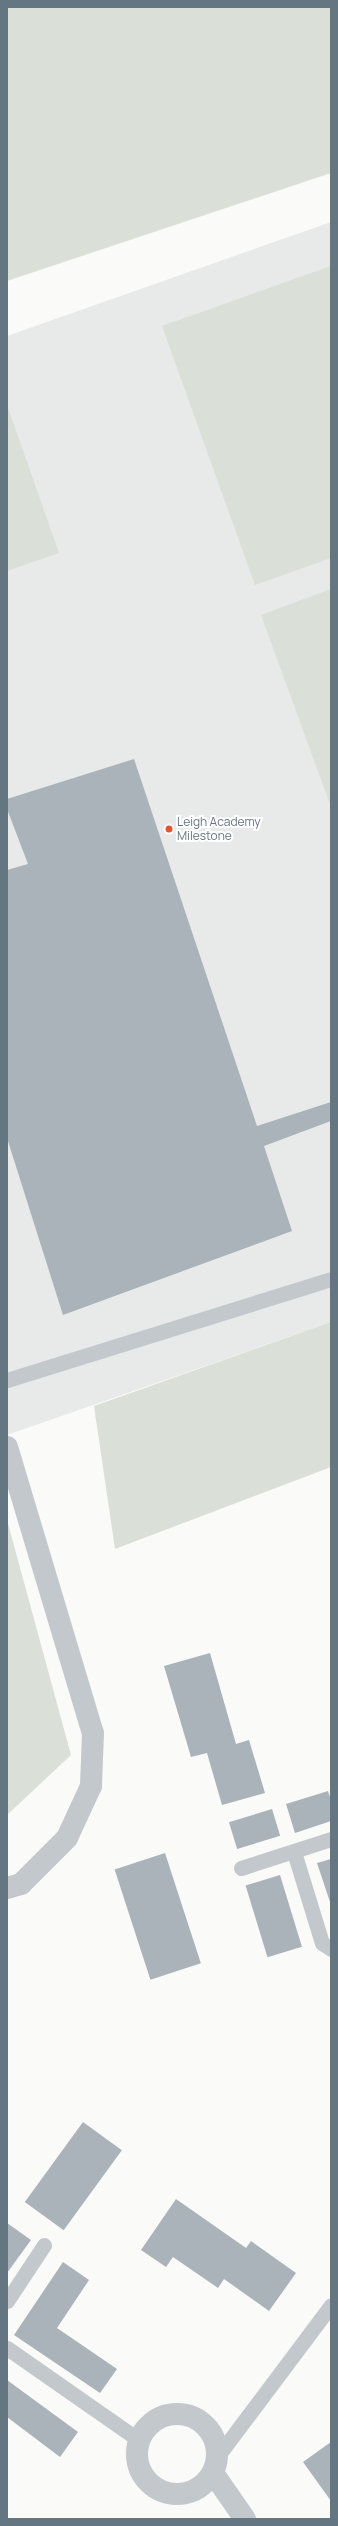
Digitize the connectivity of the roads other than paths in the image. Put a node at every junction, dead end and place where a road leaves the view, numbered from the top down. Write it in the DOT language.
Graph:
graph roads {
  1 [pos="331,1279"];
  2 [pos="7,1380"];
  3 [pos="7,1447"];
  4 [pos="331,1839"];
  5 [pos="294,1852"];
  6 [pos="241,1868"];
  7 [pos="7,1888"];
  8 [pos="331,1949"];
  9 [pos="44,2245"];
  10 [pos="7,2301"];
  11 [pos="331,2305"];
  12 [pos="7,2348"];
  13 [pos="139,2440"];
  14 [pos="215,2465"];
  15 [pos="245,2519"];
  1 -- 2 [label="lane"];
  3 -- 7 [label="street"];
  4 -- 5 [label="lane"];
  5 -- 6 [label="lane"];
  5 -- 8 [label="lane"];
  9 -- 10 [label="lane"];
  11 -- 14 [label="lane"];
  12 -- 13 [label="lane"];
  13 -- 14 [label="street"];
  13 -- 14 [label="street"];
  14 -- 15 [label="street"];
}
